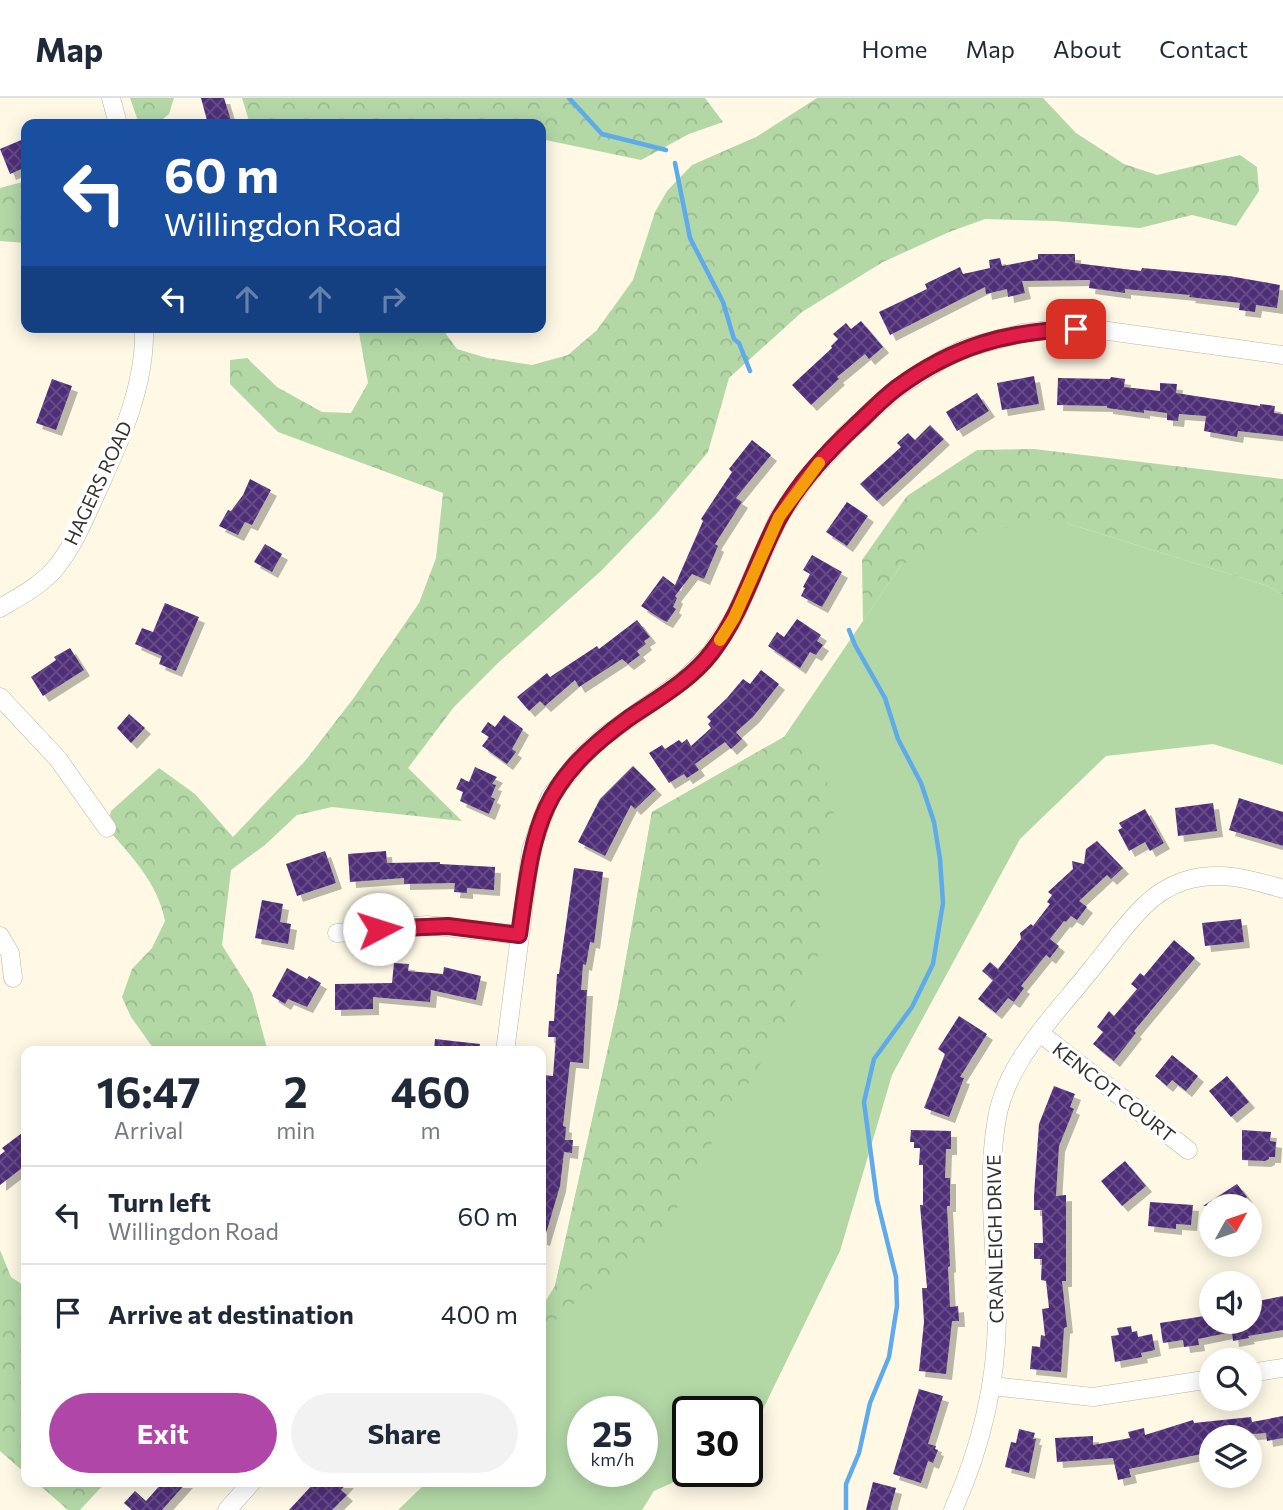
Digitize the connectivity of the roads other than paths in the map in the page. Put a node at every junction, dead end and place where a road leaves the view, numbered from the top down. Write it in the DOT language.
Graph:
graph roads {
  1 [pos="111,98"];
  2 [pos="117,119"];
  3 [pos="143,333"];
  4 [pos="1283,355"];
  5 [pos="0,608"];
  6 [pos="0,696"];
  7 [pos="107,828"];
  8 [pos="1283,889"];
  9 [pos="337,933"];
  10 [pos="519,935"];
  11 [pos="0,936"];
  12 [pos="13,978"];
  13 [pos="1040,1033"];
  14 [pos="506,1046"];
  15 [pos="1188,1150"];
  16 [pos="1283,1367"];
  17 [pos="1262,1371"];
  18 [pos="1199,1381"];
  19 [pos="992,1386"];
  20 [pos="247,1487"];
  21 [pos="227,1510"];
  22 [pos="953,1510"];
  1 -- 2 [label="street"];
  3 -- 5 [label="street, HAGERS ROAD"];
  4 -- 10 [label="street"];
  6 -- 7 [label="street"];
  8 -- 13 [label="street, CRANLEIGH DRIVE"];
  9 -- 10 [label="street"];
  10 -- 14 [label="street"];
  11 -- 12 [label="street"];
  13 -- 15 [label="street, KENCOT COURT"];
  13 -- 19 [label="street, CRANLEIGH DRIVE"];
  16 -- 17 [label="street"];
  18 -- 19 [label="street"];
  19 -- 22 [label="street, CRANLEIGH DRIVE"];
  20 -- 21 [label="street"];
}
